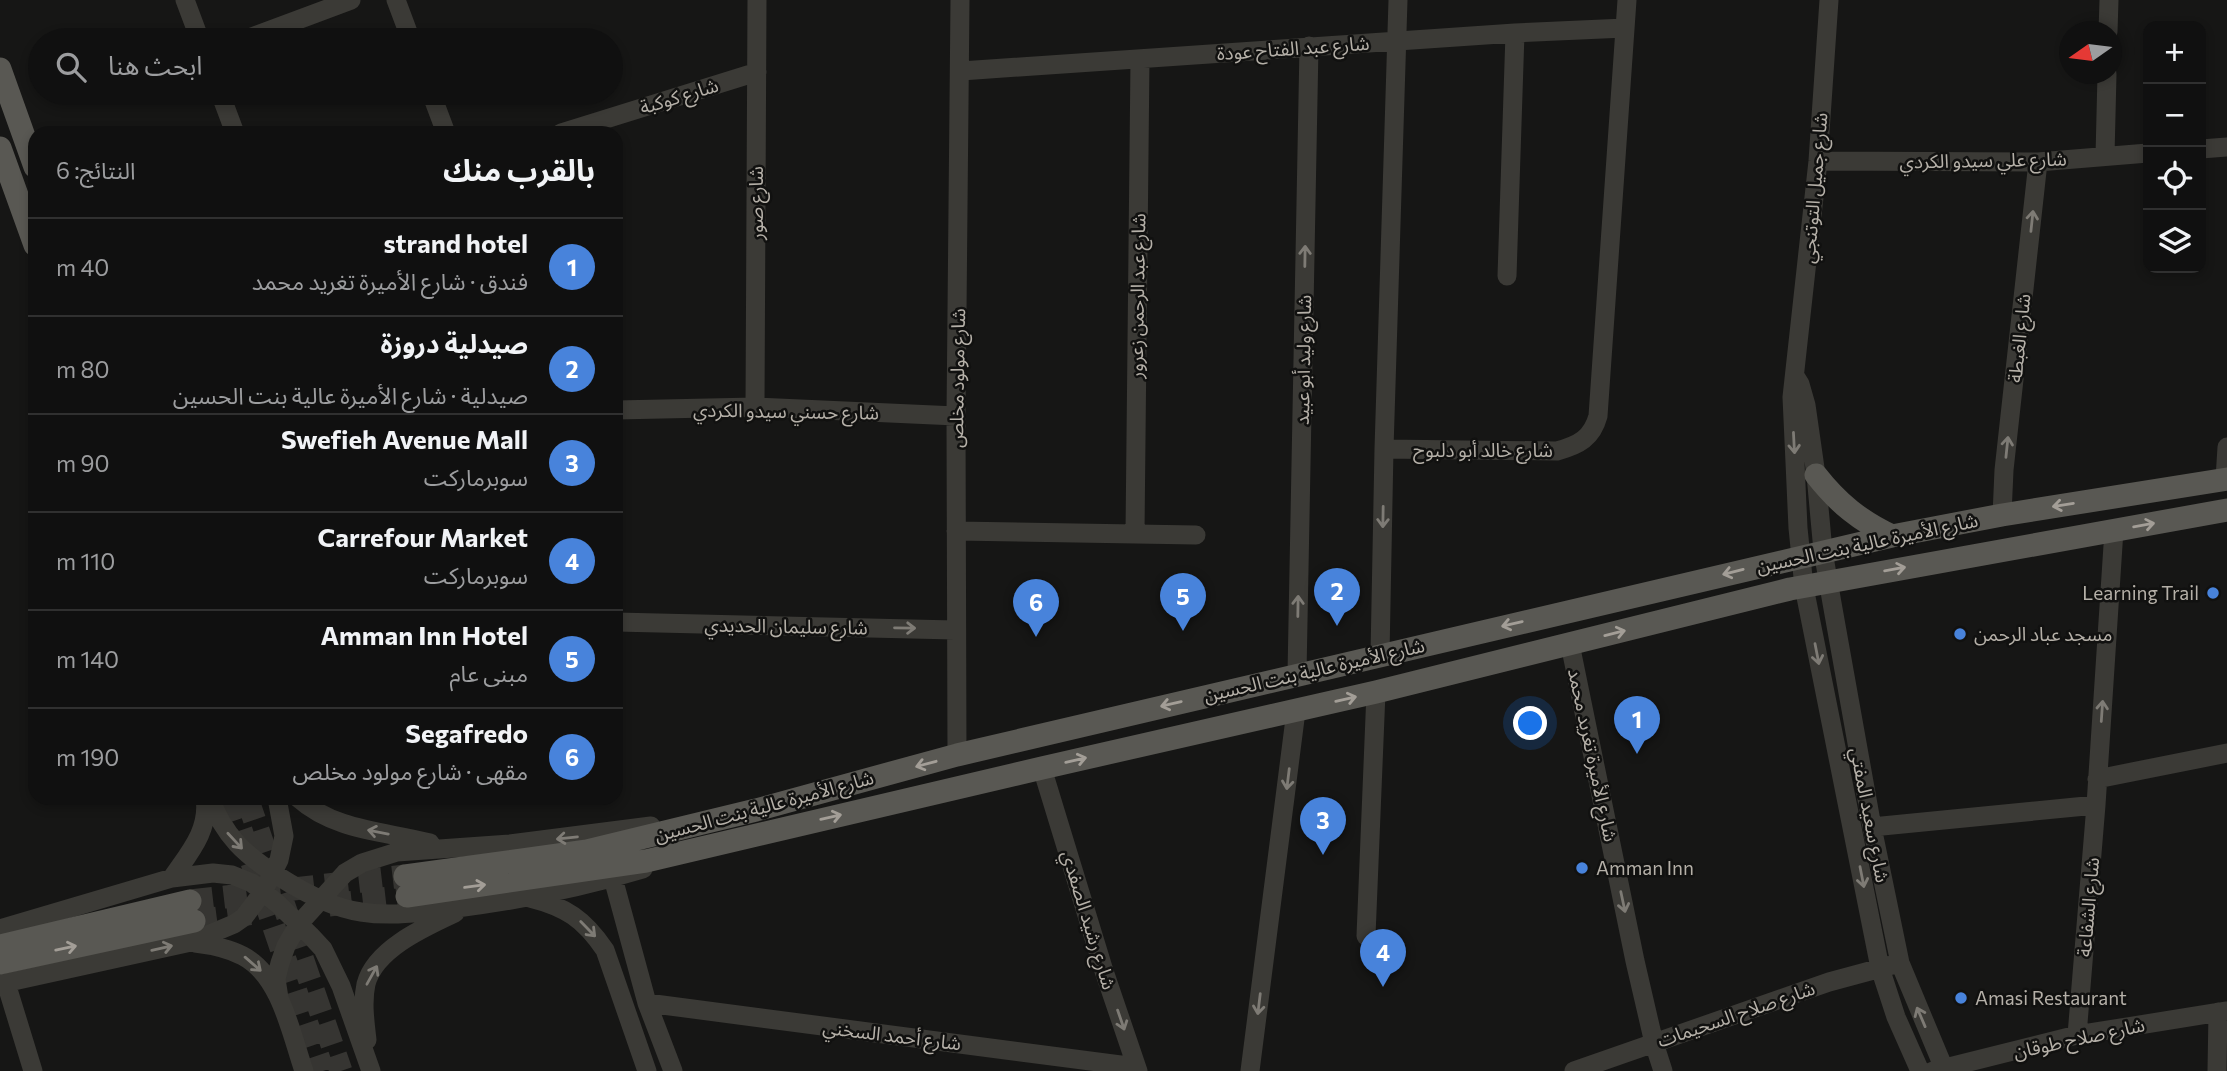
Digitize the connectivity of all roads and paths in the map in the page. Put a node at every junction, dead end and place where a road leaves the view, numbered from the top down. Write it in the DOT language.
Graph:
graph roads {
  1 [pos="185,0"];
  2 [pos="351,0"];
  3 [pos="396,0"];
  4 [pos="757,0"];
  5 [pos="960,0"];
  6 [pos="1398,0"];
  7 [pos="1627,0"];
  8 [pos="1829,0"];
  9 [pos="2109,0"];
  10 [pos="2108,21"];
  11 [pos="196,28"];
  12 [pos="276,28"];
  13 [pos="406,28"];
  14 [pos="1625,28"];
  15 [pos="1516,33"];
  16 [pos="1396,41"];
  17 [pos="1309,46"];
  18 [pos="1140,59"];
  19 [pos="0,69"];
  20 [pos="961,71"];
  21 [pos="757,72"];
  22 [pos="2107,84"];
  23 [pos="224,105"];
  24 [pos="436,105"];
  25 [pos="232,126"];
  26 [pos="443,126"];
  27 [pos="583,126"];
  28 [pos="28,147"];
  29 [pos="2227,147"];
  30 [pos="0,148"];
  31 [pos="2206,149"];
  32 [pos="2143,153"];
  33 [pos="2105,156"];
  34 [pos="1818,161"];
  35 [pos="2038,162"];
  36 [pos="28,226"];
  37 [pos="1507,276"];
  38 [pos="1795,375"];
  39 [pos="755,407"];
  40 [pos="623,410"];
  41 [pos="956,416"];
  42 [pos="2227,447"];
  43 [pos="1384,449"];
  44 [pos="1816,475"];
  45 [pos="2226,479"];
  46 [pos="2227,510"];
  47 [pos="2002,515"];
  48 [pos="2114,530"];
  49 [pos="956,531"];
  50 [pos="1135,533"];
  51 [pos="1196,535"];
  52 [pos="1892,536"];
  53 [pos="1823,551"];
  54 [pos="1800,556"];
  55 [pos="1828,581"];
  56 [pos="1804,587"];
  57 [pos="623,622"];
  58 [pos="956,629"];
  59 [pos="1570,643"];
  60 [pos="1380,654"];
  61 [pos="1297,674"];
  62 [pos="1376,692"];
  63 [pos="1296,711"];
  64 [pos="2227,753"];
  65 [pos="957,755"];
  66 [pos="1042,768"];
  67 [pos="2098,779"];
  68 [pos="207,805"];
  69 [pos="212,805"];
  70 [pos="278,805"];
  71 [pos="307,805"];
  72 [pos="2096,805"];
  73 [pos="755,810"];
  74 [pos="1872,827"];
  75 [pos="765,833"];
  76 [pos="444,848"];
  77 [pos="273,873"];
  78 [pos="172,877"];
  79 [pos="613,878"];
  80 [pos="263,892"];
  81 [pos="529,898"];
  82 [pos="320,899"];
  83 [pos="469,906"];
  84 [pos="191,921"];
  85 [pos="298,925"];
  86 [pos="0,929"];
  87 [pos="1366,936"];
  88 [pos="0,946"];
  89 [pos="1900,963"];
  90 [pos="1880,968"];
  91 [pos="2,977"];
  92 [pos="279,998"];
  93 [pos="647,1003"];
  94 [pos="2222,1012"];
  95 [pos="2077,1035"];
  96 [pos="1654,1044"];
  97 [pos="370,1068"];
  98 [pos="1137,1069"];
  99 [pos="1940,1070"];
  100 [pos="33,1071"];
  101 [pos="304,1071"];
  102 [pos="647,1071"];
  103 [pos="673,1071"];
  104 [pos="1251,1071"];
  105 [pos="1574,1071"];
  106 [pos="1663,1071"];
  107 [pos="1920,1071"];
  108 [pos="2217,1071"];
  1 -- 11 [label="street"];
  2 -- 12 [label="street"];
  3 -- 13 [label="street"];
  4 -- 21 [label="street, شارع صور"];
  5 -- 20 [label="street, شارع مولود مخلص"];
  6 -- 16 [label="street, شارع خالد أبو دلبوح"];
  7 -- 14 [label="street, شارع خالد أبو دلبوح"];
  8 -- 34 [label="street, شارع جميل التوتنجي"];
  9 -- 10 [label="street"];
  14 -- 15 [label="street, شارع عبد الفتاح عودة"];
  14 -- 43 [label="street, شارع خالد أبو دلبوح"];
  15 -- 16 [label="street, شارع عبد الفتاح عودة"];
  15 -- 37 [label="street"];
  16 -- 17 [label="street, شارع عبد الفتاح عودة"];
  16 -- 43 [label="street, شارع خالد أبو دلبوح"];
  17 -- 18 [label="street, شارع عبد الفتاح عودة"];
  61 -- 17 [label="street, شارع وليد أبو عبيد, one-way"];
  18 -- 20 [label="street, شارع عبد الفتاح عودة"];
  18 -- 50 [label="street, شارع عبد الرحمن زعرور"];
  19 -- 28 [label="main road"];
  20 -- 41 [label="street, شارع مولود مخلص"];
  21 -- 27 [label="street, شارع كوكبة"];
  21 -- 39 [label="street, شارع صور"];
  22 -- 33 [label="street"];
  23 -- 25 [label="street"];
  24 -- 26 [label="street"];
  29 -- 31 [label="street"];
  30 -- 36 [label="main road"];
  32 -- 33 [label="street, شارع علي سيدو الكردي"];
  33 -- 35 [label="street, شارع علي سيدو الكردي"];
  34 -- 35 [label="street, شارع علي سيدو الكردي"];
  34 -- 38 [label="street, شارع جميل التوتنجي"];
  47 -- 35 [label="street, شارع الغبطة, one-way"];
  38 -- 44 [label="street, شارع جميل التوتنجي"];
  38 -- 54 [label="street, شارع جميل التوتنجي, one-way"];
  39 -- 40 [label="street, شارع حسني سيدو الكردي"];
  39 -- 41 [label="street, شارع حسني سيدو الكردي"];
  41 -- 49 [label="street, شارع مولود مخلص"];
  42 -- 45 [label="street"];
  43 -- 60 [label="street, one-way"];
  44 -- 52 [label="main road"];
  44 -- 53 [label="street, شارع جميل التوتنجي"];
  45 -- 47 [label="main road, شارع الأميرة عالية بنت الحسين, one-way"];
  48 -- 46 [label="main road, شارع الأميرة عالية بنت الحسين, one-way"];
  47 -- 52 [label="main road, شارع الأميرة عالية بنت الحسين"];
  55 -- 48 [label="main road, شارع الأميرة عالية بنت الحسين, one-way"];
  67 -- 48 [label="street, شارع الشفاعة, one-way"];
  49 -- 50 [label="street"];
  49 -- 58 [label="street, شارع مولود مخلص"];
  50 -- 51 [label="street"];
  52 -- 53 [label="main road, شارع الأميرة عالية بنت الحسين"];
  53 -- 54 [label="main road, شارع الأميرة عالية بنت الحسين"];
  53 -- 55 [label="street, شارع سعيد المفتي"];
  54 -- 56 [label="street, شارع سعيد المفتي"];
  54 -- 60 [label="main road, شارع الأميرة عالية بنت الحسين, one-way"];
  55 -- 56 [label="main road, شارع الأميرة عالية بنت الحسين"];
  55 -- 74 [label="street, شارع سعيد المفتي"];
  59 -- 56 [label="main road, شارع الأميرة عالية بنت الحسين, one-way"];
  56 -- 90 [label="street, شارع سعيد المفتي, one-way"];
  57 -- 58 [label="street, شارع سليمان الحديدي, one-way"];
  58 -- 65 [label="street, شارع مولود مخلص"];
  59 -- 62 [label="main road, شارع الأميرة عالية بنت الحسين"];
  59 -- 96 [label="street, شارع الأميرة تغريد محمد, one-way"];
  60 -- 61 [label="main road, شارع الأميرة عالية بنت الحسين"];
  61 -- 65 [label="main road, شارع الأميرة عالية بنت الحسين, one-way"];
  63 -- 62 [label="main road, شارع الأميرة عالية بنت الحسين, one-way"];
  62 -- 87 [label="street"];
  66 -- 63 [label="main road, شارع الأميرة عالية بنت الحسين, one-way"];
  63 -- 104 [label="street, one-way"];
  64 -- 67 [label="street"];
  65 -- 73 [label="main road, شارع الأميرة عالية بنت الحسين, one-way"];
  75 -- 66 [label="main road, شارع الأميرة عالية بنت الحسين, one-way"];
  66 -- 98 [label="street, شارع رشيد الصفدي, one-way"];
  67 -- 72 [label="street, شارع الشفاعة"];
  68 -- 78 [label="street"];
  69 -- 77 [label="street, one-way"];
  70 -- 77 [label="street"];
  76 -- 71 [label="street, one-way"];
  72 -- 74 [label="street"];
  72 -- 95 [label="street, شارع الشفاعة"];
  73 -- 75 [label="main road, شارع الأميرة عالية بنت الحسين, one-way"];
  73 -- 76 [label="street, one-way"];
  74 -- 89 [label="street, شارع سعيد المفتي"];
  75 -- 79 [label="street"];
  76 -- 82 [label="street"];
  77 -- 80 [label="street"];
  77 -- 82 [label="street"];
  78 -- 80 [label="street"];
  78 -- 86 [label="street"];
  79 -- 81 [label="street"];
  79 -- 93 [label="street"];
  80 -- 84 [label="street"];
  80 -- 85 [label="street"];
  81 -- 83 [label="street"];
  81 -- 102 [label="street, one-way"];
  82 -- 83 [label="street"];
  82 -- 85 [label="street"];
  97 -- 83 [label="street, one-way"];
  84 -- 88 [label="main road"];
  91 -- 84 [label="main road, one-way"];
  84 -- 92 [label="street, one-way"];
  85 -- 92 [label="street"];
  85 -- 97 [label="street"];
  89 -- 90 [label="street, شارع صلاح السحيمات"];
  99 -- 89 [label="street, شارع سعيد المفتي, one-way"];
  90 -- 96 [label="street, شارع صلاح السحيمات"];
  90 -- 107 [label="street, شارع سعيد المفتي"];
  91 -- 100 [label="street"];
  92 -- 101 [label="street"];
  93 -- 98 [label="street, شارع أحمد السخني"];
  93 -- 103 [label="street"];
  94 -- 95 [label="street, شارع صلاح طوقان"];
  94 -- 108 [label="street"];
  95 -- 99 [label="street, شارع صلاح طوقان"];
  96 -- 105 [label="street, شارع صلاح السحيمات"];
  96 -- 106 [label="street, شارع الأميرة تغريد محمد"];
}
